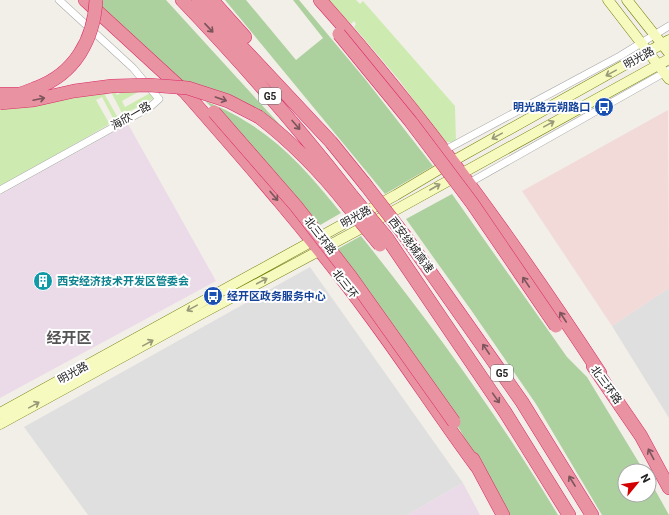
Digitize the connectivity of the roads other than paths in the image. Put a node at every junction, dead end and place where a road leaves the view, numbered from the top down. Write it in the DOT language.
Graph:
graph roads {
  1 [pos="59,0"];
  2 [pos="85,0"];
  3 [pos="96,0"];
  4 [pos="182,0"];
  5 [pos="198,0"];
  6 [pos="212,0"];
  7 [pos="317,0"];
  8 [pos="320,0"];
  9 [pos="608,0"];
  10 [pos="627,0"];
  11 [pos="669,26"];
  12 [pos="653,35"];
  13 [pos="665,42"];
  14 [pos="641,43"];
  15 [pos="649,52"];
  16 [pos="669,53"];
  17 [pos="669,58"];
  18 [pos="665,72"];
  19 [pos="185,92"];
  20 [pos="0,94"];
  21 [pos="0,103"];
  22 [pos="300,108"];
  23 [pos="445,150"];
  24 [pos="454,161"];
  25 [pos="465,177"];
  26 [pos="0,190"];
  27 [pos="350,201"];
  28 [pos="316,246"];
  29 [pos="600,373"];
  30 [pos="0,413"];
  31 [pos="0,424"];
  32 [pos="477,467"];
  33 [pos="669,488"];
  34 [pos="503,515"];
  35 [pos="570,515"];
  36 [pos="592,515"];
  1 -- 26 [label="street, 海欣一路"];
  2 -- 19 [label="highway, 北三环路"];
  3 -- 20 [label="highway, bridge"];
  4 -- 27 [label="highway, 西安绕城高速 / G5, one-way"];
  5 -- 22 [label="highway, 西安绕城高速 / G5"];
  6 -- 22 [label="highway"];
  29 -- 7 [label="highway, 北三环路, one-way, bridge"];
  8 -- 23 [label="highway"];
  9 -- 14 [label="main road"];
  10 -- 12 [label="main road"];
  11 -- 12 [label="street"];
  12 -- 13 [label="main road"];
  12 -- 14 [label="street"];
  13 -- 15 [label="main road, 明光路"];
  13 -- 16 [label="main road"];
  14 -- 15 [label="main road"];
  14 -- 23 [label="street"];
  15 -- 18 [label="main road"];
  15 -- 24 [label="main road, 明光路, one-way"];
  17 -- 18 [label="main road, 明光路"];
  25 -- 18 [label="main road, 明光路, one-way"];
  19 -- 28 [label="highway, 北三环, one-way"];
  19 -- 32 [label="highway, 北三环路, bridge"];
  21 -- 27 [label="highway, one-way, bridge"];
  36 -- 22 [label="highway, 西安绕城高速 / G5, one-way, bridge"];
  23 -- 24 [label="highway"];
  24 -- 25 [label="highway"];
  24 -- 28 [label="main road, 明光路"];
  28 -- 25 [label="main road, 明光路, one-way"];
  29 -- 25 [label="highway, one-way"];
  27 -- 35 [label="highway, 西安绕城高速 / G5, one-way, bridge"];
  28 -- 30 [label="main road, 明光路, one-way"];
  31 -- 28 [label="main road, 明光路, one-way"];
  28 -- 32 [label="highway, 北三环"];
  33 -- 29 [label="highway, 北三环路, one-way"];
  32 -- 34 [label="highway, 北三环路"];
}
